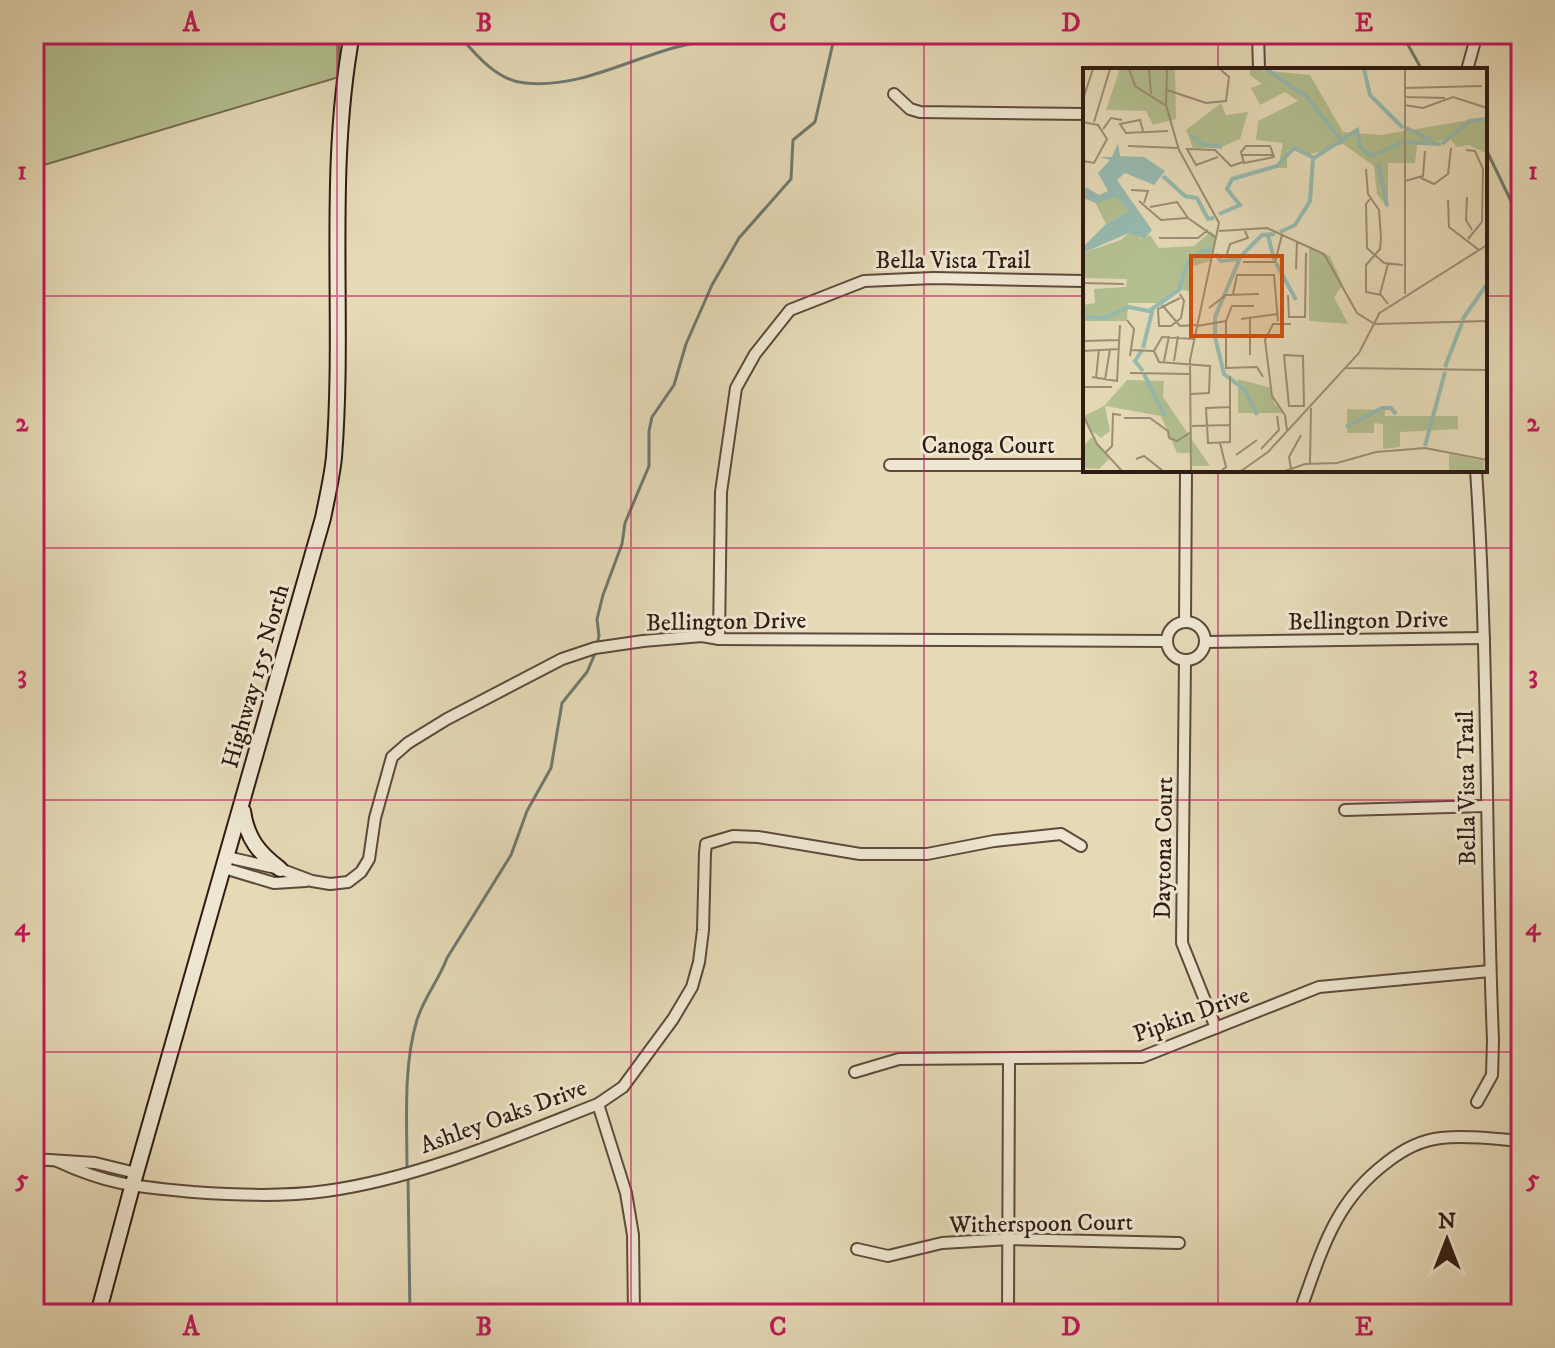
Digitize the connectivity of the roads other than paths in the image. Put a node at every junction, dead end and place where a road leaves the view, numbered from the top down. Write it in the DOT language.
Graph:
graph roads {
  1 [pos="352,34"];
  2 [pos="1258,34"];
  3 [pos="1477,34"];
  4 [pos="1259,68"];
  5 [pos="1468,68"];
  6 [pos="894,94"];
  7 [pos="1083,114"];
  8 [pos="1083,281"];
  9 [pos="890,465"];
  10 [pos="1083,465"];
  11 [pos="1186,472"];
  12 [pos="1476,472"];
  13 [pos="1185,622"];
  14 [pos="1484,638"];
  15 [pos="719,639"];
  16 [pos="1166,641"];
  17 [pos="1205,642"];
  18 [pos="1185,661"];
  19 [pos="242,804"];
  20 [pos="1486,806"];
  21 [pos="1345,810"];
  22 [pos="1081,846"];
  23 [pos="225,862"];
  24 [pos="280,869"];
  25 [pos="312,881"];
  26 [pos="1490,971"];
  27 [pos="1216,1028"];
  28 [pos="1009,1060"];
  29 [pos="855,1072"];
  30 [pos="1477,1102"];
  31 [pos="598,1104"];
  32 [pos="1521,1141"];
  33 [pos="34,1159"];
  34 [pos="134,1180"];
  35 [pos="1009,1239"];
  36 [pos="1179,1243"];
  37 [pos="857,1249"];
  38 [pos="98,1314"];
  39 [pos="634,1314"];
  40 [pos="1008,1314"];
  41 [pos="1299,1314"];
  1 -- 19 [label="main road, Highway 155 North"];
  2 -- 4 [label="street"];
  3 -- 5 [label="street"];
  6 -- 7 [label="street"];
  8 -- 15 [label="street, Bella Vista Trail"];
  9 -- 10 [label="street, Canoga Court"];
  11 -- 13 [label="street"];
  12 -- 14 [label="street, Bella Vista Trail"];
  13 -- 16 [label="street"];
  13 -- 17 [label="street"];
  14 -- 17 [label="street, Bellington Drive"];
  14 -- 20 [label="street, Bella Vista Trail"];
  15 -- 16 [label="street, Bellington Drive"];
  15 -- 25 [label="street, Bellington Drive"];
  16 -- 18 [label="street"];
  17 -- 18 [label="street"];
  18 -- 27 [label="street, Daytona Court"];
  19 -- 23 [label="main road, Highway 155 North"];
  19 -- 24 [label="main road"];
  20 -- 21 [label="street"];
  20 -- 26 [label="street, Bella Vista Trail"];
  22 -- 31 [label="street, Ashley Oaks Drive"];
  23 -- 24 [label="street, Bellington Drive"];
  23 -- 25 [label="street, Bellington Drive"];
  23 -- 34 [label="main road, Highway 155 North"];
  24 -- 25 [label="street, Bellington Drive"];
  26 -- 27 [label="street, Pipkin Drive"];
  26 -- 30 [label="street, Bella Vista Trail"];
  27 -- 28 [label="street, Pipkin Drive"];
  28 -- 29 [label="street, Pipkin Drive"];
  28 -- 35 [label="street"];
  31 -- 34 [label="street, Ashley Oaks Drive"];
  31 -- 39 [label="street"];
  32 -- 41 [label="street"];
  33 -- 34 [label="street, Ashley Oaks Drive"];
  34 -- 38 [label="main road, Highway 155 North"];
  35 -- 36 [label="street, Witherspoon Court"];
  35 -- 37 [label="street, Witherspoon Court"];
  35 -- 40 [label="street"];
}
